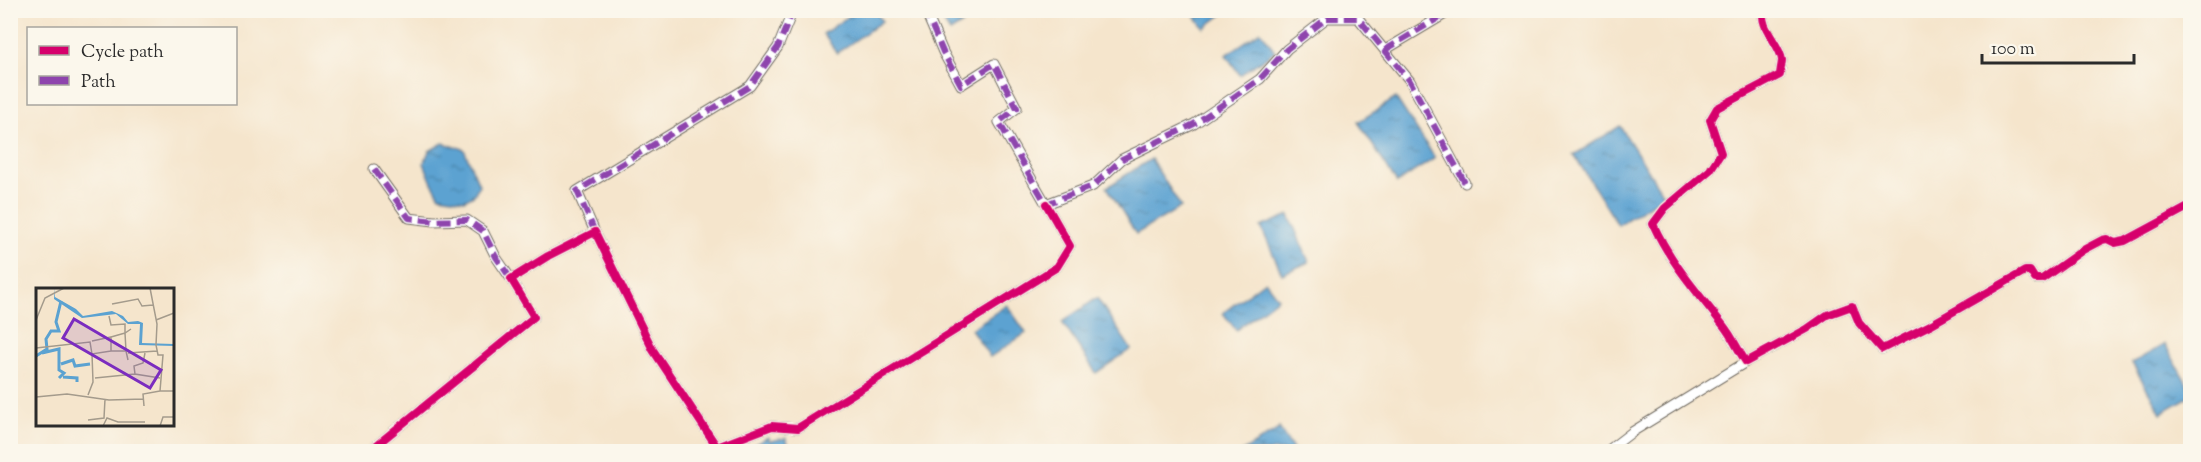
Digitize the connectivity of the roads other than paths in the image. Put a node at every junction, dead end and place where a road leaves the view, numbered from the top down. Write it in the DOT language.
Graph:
graph roads {
  1 [pos="794,10"];
  2 [pos="925,10"];
  3 [pos="1452,10"];
  4 [pos="1764,10"];
  5 [pos="1324,14"];
  6 [pos="1385,50"];
  7 [pos="374,169"];
  8 [pos="1465,183"];
  9 [pos="1046,204"];
  10 [pos="2190,206"];
  11 [pos="595,232"];
  12 [pos="511,279"];
  13 [pos="1746,362"];
  14 [pos="718,449"];
  15 [pos="368,452"];
  16 [pos="1606,452"];
  1 -- 11 [label="street"];
  2 -- 9 [label="street"];
  3 -- 6 [label="street"];
  4 -- 13 [label="street"];
  5 -- 6 [label="street"];
  5 -- 9 [label="street"];
  6 -- 8 [label="street"];
  7 -- 12 [label="street"];
  9 -- 14 [label="street"];
  10 -- 13 [label="street"];
  11 -- 12 [label="street"];
  11 -- 14 [label="street"];
  12 -- 15 [label="street"];
  13 -- 16 [label="street"];
}
